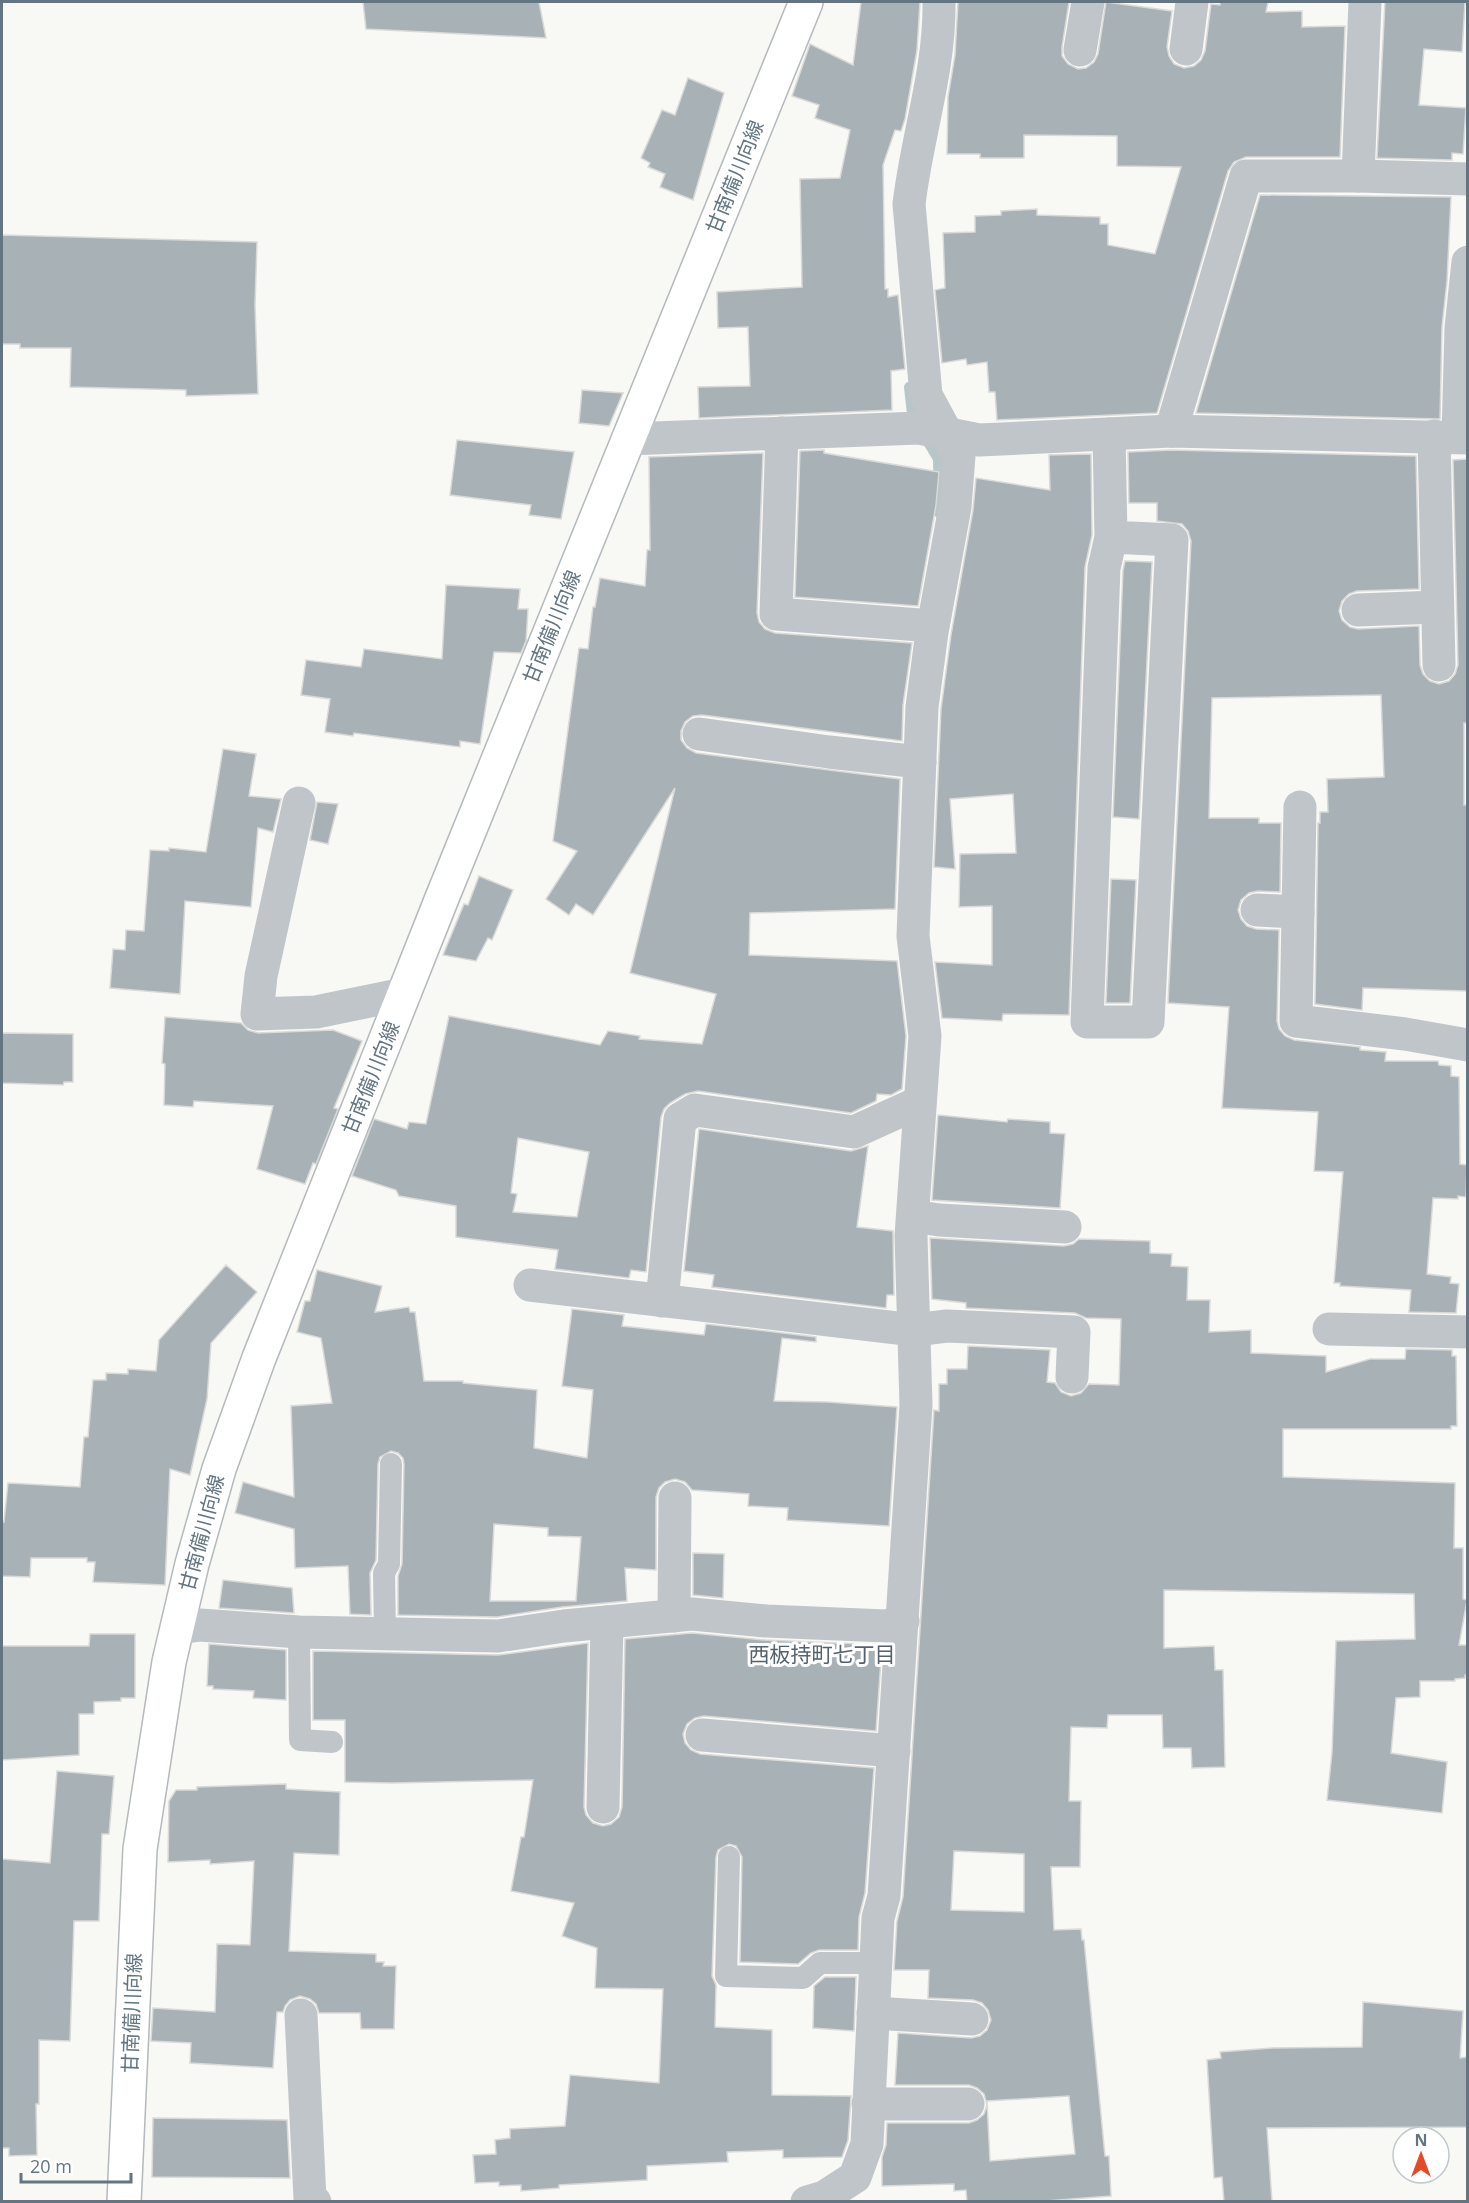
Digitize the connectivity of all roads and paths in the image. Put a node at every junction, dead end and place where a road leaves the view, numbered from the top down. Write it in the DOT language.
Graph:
graph roads {
  1 [pos="806,2"];
  2 [pos="939,2"];
  3 [pos="1088,2"];
  4 [pos="1192,2"];
  5 [pos="1365,2"];
  6 [pos="1186,49"];
  7 [pos="1080,50"];
  8 [pos="1358,176"];
  9 [pos="1467,179"];
  10 [pos="1467,262"];
  11 [pos="1171,431"];
  12 [pos="782,433"];
  13 [pos="946,434"];
  14 [pos="1110,434"];
  15 [pos="1453,436"];
  16 [pos="628,439"];
  17 [pos="1111,537"];
  18 [pos="1437,608"];
  19 [pos="1358,610"];
  20 [pos="933,626"];
  21 [pos="1439,665"];
  22 [pos="699,734"];
  23 [pos="920,762"];
  24 [pos="299,803"];
  25 [pos="1300,807"];
  26 [pos="1257,910"];
  27 [pos="1298,912"];
  28 [pos="404,994"];
  29 [pos="1467,1045"];
  30 [pos="920,1102"];
  31 [pos="913,1216"];
  32 [pos="1065,1227"];
  33 [pos="530,1285"];
  34 [pos="662,1301"];
  35 [pos="1329,1329"];
  36 [pos="914,1330"];
  37 [pos="1467,1332"];
  38 [pos="1072,1377"];
  39 [pos="392,1464"];
  40 [pos="675,1498"];
  41 [pos="674,1616"];
  42 [pos="903,1621"];
  43 [pos="607,1622"];
  44 [pos="178,1628"];
  45 [pos="299,1632"];
  46 [pos="385,1634"];
  47 [pos="702,1735"];
  48 [pos="332,1742"];
  49 [pos="894,1751"];
  50 [pos="603,1807"];
  51 [pos="729,1857"];
  52 [pos="875,1963"];
  53 [pos="873,2013"];
  54 [pos="301,2015"];
  55 [pos="972,2019"];
  56 [pos="868,2104"];
  57 [pos="968,2104"];
  58 [pos="124,2202"];
  59 [pos="315,2202"];
  60 [pos="807,2202"];
  1 -- 16 [label="main road, 甘南備川向線"];
  2 -- 13 [label="street"];
  3 -- 7 [label="street"];
  4 -- 6 [label="street"];
  5 -- 8 [label="street"];
  8 -- 9 [label="street"];
  8 -- 11 [label="street"];
  10 -- 15 [label="street"];
  11 -- 14 [label="street"];
  11 -- 15 [label="street"];
  12 -- 13 [label="street"];
  12 -- 16 [label="street"];
  12 -- 20 [label="street"];
  13 -- 14 [label="street"];
  13 -- 20 [label="street"];
  14 -- 17 [label="street"];
  15 -- 18 [label="street"];
  16 -- 28 [label="main road, 甘南備川向線"];
  17 -- 17 [label="street"];
  18 -- 19 [label="street"];
  18 -- 21 [label="street"];
  20 -- 23 [label="street"];
  22 -- 23 [label="street"];
  23 -- 30 [label="street"];
  24 -- 28 [label="street"];
  25 -- 27 [label="street"];
  26 -- 27 [label="street"];
  27 -- 29 [label="street"];
  28 -- 44 [label="main road, 甘南備川向線"];
  30 -- 31 [label="street"];
  30 -- 34 [label="street"];
  31 -- 32 [label="street"];
  31 -- 36 [label="street"];
  33 -- 34 [label="street"];
  34 -- 36 [label="street"];
  35 -- 37 [label="street"];
  36 -- 38 [label="street"];
  36 -- 42 [label="street"];
  39 -- 46 [label="lane"];
  40 -- 41 [label="street"];
  41 -- 42 [label="street"];
  41 -- 43 [label="street"];
  42 -- 49 [label="street"];
  43 -- 46 [label="street"];
  43 -- 50 [label="street"];
  44 -- 45 [label="street"];
  44 -- 58 [label="main road, 甘南備川向線"];
  45 -- 46 [label="street"];
  45 -- 48 [label="lane"];
  47 -- 49 [label="street"];
  49 -- 52 [label="street"];
  51 -- 52 [label="lane"];
  52 -- 53 [label="street"];
  53 -- 55 [label="street"];
  53 -- 56 [label="street"];
  54 -- 59 [label="street"];
  56 -- 57 [label="street"];
  56 -- 60 [label="street"];
}
